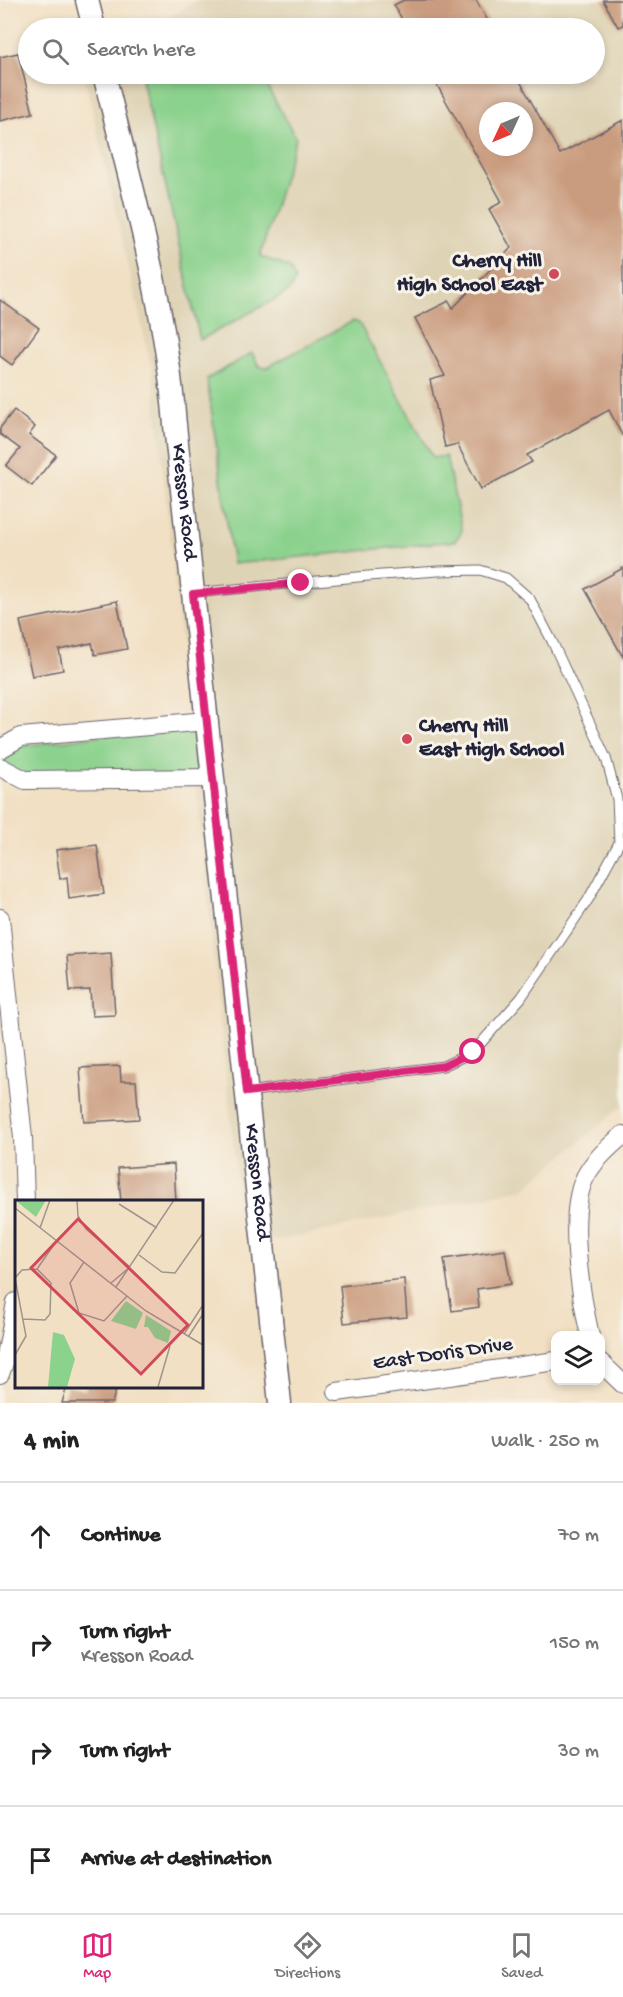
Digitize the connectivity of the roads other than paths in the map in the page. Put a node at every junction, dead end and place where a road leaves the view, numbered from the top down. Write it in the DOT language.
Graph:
graph roads {
  1 [pos="87,0"];
  2 [pos="92,18"];
  3 [pos="106,84"];
  4 [pos="193,594"];
  5 [pos="207,720"];
  6 [pos="0,749"];
  7 [pos="0,767"];
  8 [pos="213,778"];
  9 [pos="0,918"];
  10 [pos="247,1092"];
  11 [pos="623,1135"];
  12 [pos="25,1200"];
  13 [pos="15,1308"];
  14 [pos="589,1331"];
  15 [pos="551,1362"];
  16 [pos="605,1367"];
  17 [pos="0,1374"];
  18 [pos="623,1384"];
  19 [pos="337,1392"];
  20 [pos="280,1403"];
  1 -- 2 [label="street"];
  3 -- 4 [label="street, Kresson Road"];
  4 -- 5 [label="street, Kresson Road"];
  4 -- 10 [label="lane"];
  5 -- 6 [label="street"];
  5 -- 8 [label="street, Kresson Road"];
  7 -- 8 [label="street"];
  8 -- 10 [label="street, Kresson Road"];
  9 -- 12 [label="street"];
  10 -- 20 [label="street, Kresson Road"];
  11 -- 14 [label="street"];
  13 -- 17 [label="street"];
  15 -- 19 [label="street, East Doris Drive"];
  16 -- 18 [label="street"];
}
